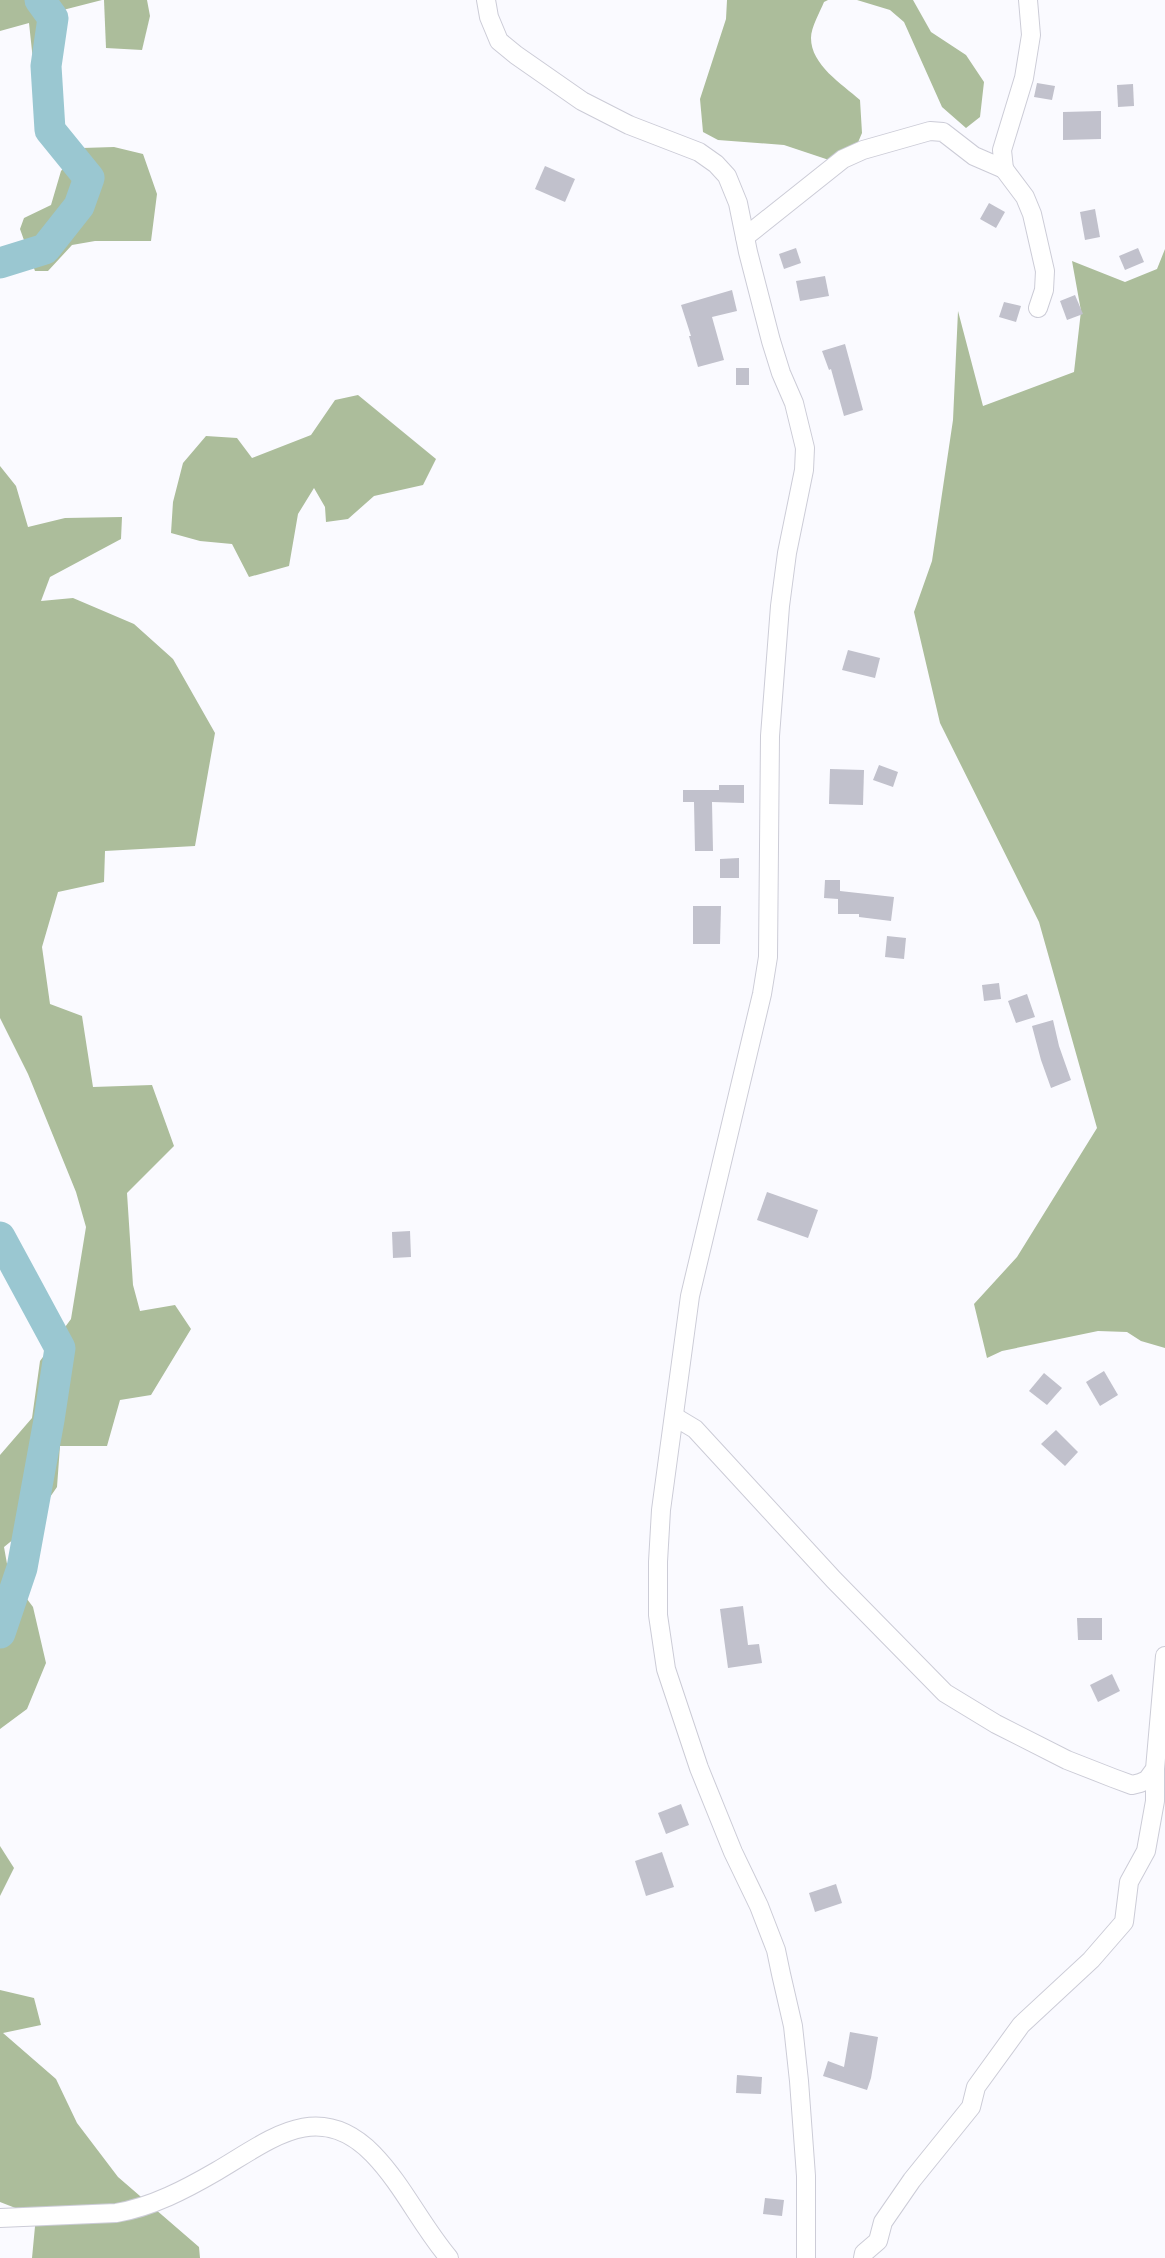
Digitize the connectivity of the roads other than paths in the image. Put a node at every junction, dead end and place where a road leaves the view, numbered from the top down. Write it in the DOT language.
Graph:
graph roads {
  1 [pos="486,0"];
  2 [pos="1028,0"];
  3 [pos="1004,169"];
  4 [pos="745,236"];
  5 [pos="1038,308"];
  6 [pos="674,1417"];
  7 [pos="1165,1656"];
  8 [pos="1155,1769"];
  9 [pos="0,2218"];
  10 [pos="449,2258"];
  11 [pos="806,2258"];
  12 [pos="863,2258"];
  1 -- 4 [label="street"];
  2 -- 3 [label="street"];
  3 -- 4 [label="street"];
  3 -- 5 [label="street"];
  4 -- 6 [label="street"];
  6 -- 8 [label="street"];
  6 -- 11 [label="street"];
  7 -- 8 [label="street"];
  8 -- 12 [label="street"];
  9 -- 10 [label="street"];
}
